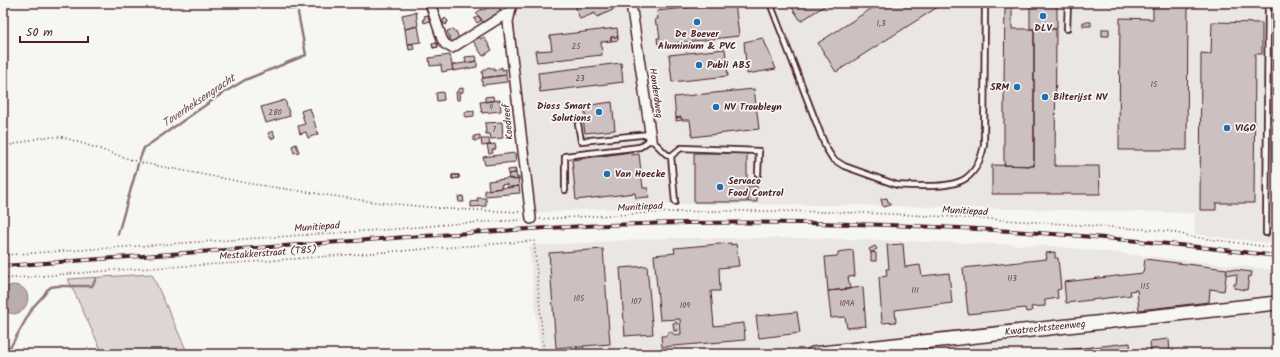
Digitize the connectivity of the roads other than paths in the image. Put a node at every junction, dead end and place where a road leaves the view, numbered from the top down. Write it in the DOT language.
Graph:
graph roads {
  1 [pos="290,3"];
  2 [pos="297,3"];
  3 [pos="430,3"];
  4 [pos="512,3"];
  5 [pos="631,3"];
  6 [pos="770,3"];
  7 [pos="985,3"];
  8 [pos="1068,3"];
  9 [pos="1268,3"];
  10 [pos="509,12"];
  11 [pos="1067,29"];
  12 [pos="578,124"];
  13 [pos="651,136"];
  14 [pos="671,156"];
  15 [pos="758,174"];
  16 [pos="565,190"];
  17 [pos="675,202"];
  18 [pos="530,216"];
  19 [pos="1266,233"];
  20 [pos="1277,303"];
  21 [pos="813,354"];
  1 -- 2 [label="street"];
  3 -- 10 [label="street"];
  4 -- 10 [label="street"];
  5 -- 13 [label="street, Honderdweg"];
  6 -- 7 [label="lane"];
  8 -- 11 [label="lane"];
  9 -- 19 [label="lane"];
  10 -- 18 [label="street, Koedreef"];
  12 -- 13 [label="lane"];
  13 -- 14 [label="lane"];
  13 -- 16 [label="lane"];
  14 -- 15 [label="lane"];
  14 -- 17 [label="lane"];
  20 -- 21 [label="street, Kwatrechtsteenweg"];
}
